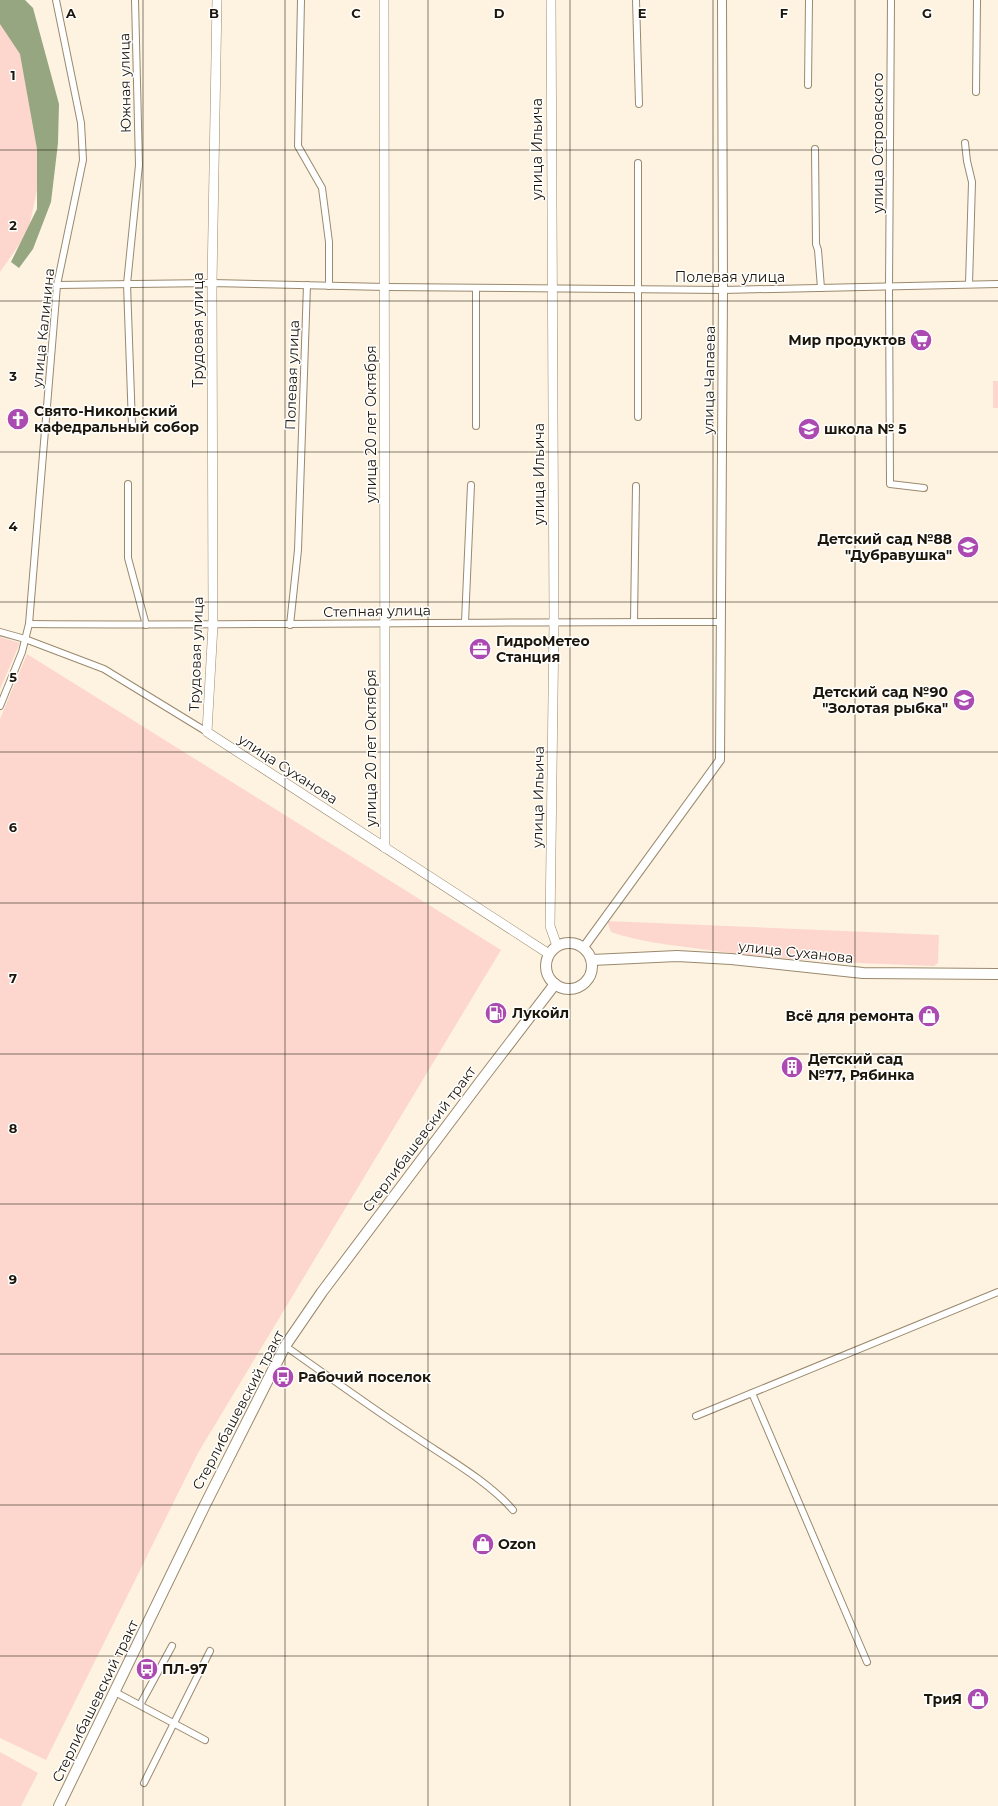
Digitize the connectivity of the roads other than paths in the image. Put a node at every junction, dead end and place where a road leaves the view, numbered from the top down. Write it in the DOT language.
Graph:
graph roads {
  1 [pos="56,0"];
  2 [pos="135,0"];
  3 [pos="217,0"];
  4 [pos="301,0"];
  5 [pos="384,0"];
  6 [pos="551,0"];
  7 [pos="636,0"];
  8 [pos="722,0"];
  9 [pos="809,0"];
  10 [pos="891,0"];
  11 [pos="977,0"];
  12 [pos="808,85"];
  13 [pos="976,92"];
  14 [pos="639,104"];
  15 [pos="965,144"];
  16 [pos="815,149"];
  17 [pos="638,163"];
  18 [pos="212,283"];
  19 [pos="127,284"];
  20 [pos="969,284"];
  21 [pos="998,284"];
  22 [pos="57,285"];
  23 [pos="307,285"];
  24 [pos="329,286"];
  25 [pos="386,287"];
  26 [pos="889,287"];
  27 [pos="476,288"];
  28 [pos="821,288"];
  29 [pos="551,289"];
  30 [pos="638,289"];
  31 [pos="723,290"];
  32 [pos="638,417"];
  33 [pos="132,425"];
  34 [pos="476,426"];
  35 [pos="128,484"];
  36 [pos="471,485"];
  37 [pos="636,486"];
  38 [pos="924,488"];
  39 [pos="554,621"];
  40 [pos="466,622"];
  41 [pos="634,622"];
  42 [pos="720,622"];
  43 [pos="384,623"];
  44 [pos="29,624"];
  45 [pos="146,625"];
  46 [pos="213,625"];
  47 [pos="290,625"];
  48 [pos="0,632"];
  49 [pos="25,639"];
  50 [pos="0,706"];
  51 [pos="207,732"];
  52 [pos="386,848"];
  53 [pos="557,946"];
  54 [pos="584,947"];
  55 [pos="549,954"];
  56 [pos="592,960"];
  57 [pos="998,974"];
  58 [pos="555,984"];
  59 [pos="998,1292"];
  60 [pos="286,1346"];
  61 [pos="752,1393"];
  62 [pos="696,1416"];
  63 [pos="513,1510"];
  64 [pos="172,1646"];
  65 [pos="210,1651"];
  66 [pos="867,1662"];
  67 [pos="115,1692"];
  68 [pos="140,1705"];
  69 [pos="175,1724"];
  70 [pos="205,1740"];
  71 [pos="144,1783"];
  72 [pos="60,1806"];
  1 -- 22 [label="street, улица Калинина"];
  2 -- 19 [label="street, Южная улица"];
  3 -- 18 [label="main road, Трудовая улица"];
  4 -- 24 [label="street"];
  5 -- 25 [label="main road, улица 20 лет Октября"];
  6 -- 29 [label="main road, улица Ильича"];
  7 -- 14 [label="street"];
  8 -- 31 [label="street, улица Чапаева"];
  9 -- 12 [label="street"];
  10 -- 26 [label="street, улица Островского"];
  11 -- 13 [label="street"];
  15 -- 20 [label="street"];
  16 -- 28 [label="street"];
  17 -- 30 [label="street"];
  18 -- 19 [label="street, Полевая улица"];
  18 -- 23 [label="street, Полевая улица"];
  18 -- 46 [label="main road, Трудовая улица"];
  19 -- 22 [label="street, Полевая улица"];
  19 -- 33 [label="street"];
  20 -- 21 [label="street, Полевая улица"];
  20 -- 26 [label="street, Полевая улица"];
  22 -- 44 [label="street, улица Калинина"];
  23 -- 24 [label="street, Полевая улица"];
  23 -- 47 [label="street, Полевая улица"];
  24 -- 25 [label="street, Полевая улица"];
  25 -- 27 [label="street, Полевая улица"];
  25 -- 43 [label="main road, улица 20 лет Октября"];
  26 -- 28 [label="street, Полевая улица"];
  26 -- 38 [label="street"];
  27 -- 29 [label="street, Полевая улица"];
  27 -- 34 [label="street"];
  28 -- 31 [label="street, Полевая улица"];
  29 -- 30 [label="street, Полевая улица"];
  29 -- 39 [label="main road, улица Ильича"];
  30 -- 31 [label="street, Полевая улица"];
  30 -- 32 [label="street"];
  31 -- 42 [label="street, улица Чапаева"];
  35 -- 45 [label="street"];
  36 -- 40 [label="street"];
  37 -- 41 [label="street"];
  39 -- 40 [label="street, Степная улица"];
  39 -- 41 [label="street, Степная улица"];
  39 -- 53 [label="main road, улица Ильича"];
  40 -- 43 [label="street, Степная улица"];
  41 -- 42 [label="street, Степная улица"];
  42 -- 54 [label="street, улица Чапаева"];
  43 -- 47 [label="street, Степная улица"];
  43 -- 52 [label="main road, улица 20 лет Октября"];
  44 -- 45 [label="street, Степная улица"];
  44 -- 49 [label="street, улица Калинина"];
  45 -- 46 [label="street, Степная улица"];
  46 -- 47 [label="street, Степная улица"];
  46 -- 51 [label="main road, Трудовая улица"];
  48 -- 49 [label="street, улица Суханова"];
  49 -- 50 [label="street, улица Калинина"];
  49 -- 51 [label="street, улица Суханова"];
  51 -- 52 [label="main road, улица Суханова"];
  52 -- 55 [label="main road, улица Суханова"];
  53 -- 54 [label="main road"];
  53 -- 55 [label="main road"];
  54 -- 56 [label="main road"];
  55 -- 58 [label="main road"];
  56 -- 57 [label="main road, улица Суханова"];
  56 -- 58 [label="main road"];
  58 -- 60 [label="main road, Стерлибашевский тракт"];
  59 -- 61 [label="street"];
  60 -- 63 [label="street"];
  60 -- 67 [label="main road, Стерлибашевский тракт"];
  61 -- 62 [label="street"];
  61 -- 66 [label="street"];
  64 -- 68 [label="street"];
  65 -- 69 [label="street"];
  67 -- 68 [label="street"];
  67 -- 72 [label="main road, Стерлибашевский тракт"];
  68 -- 69 [label="street"];
  69 -- 70 [label="street"];
  69 -- 71 [label="street"];
}
